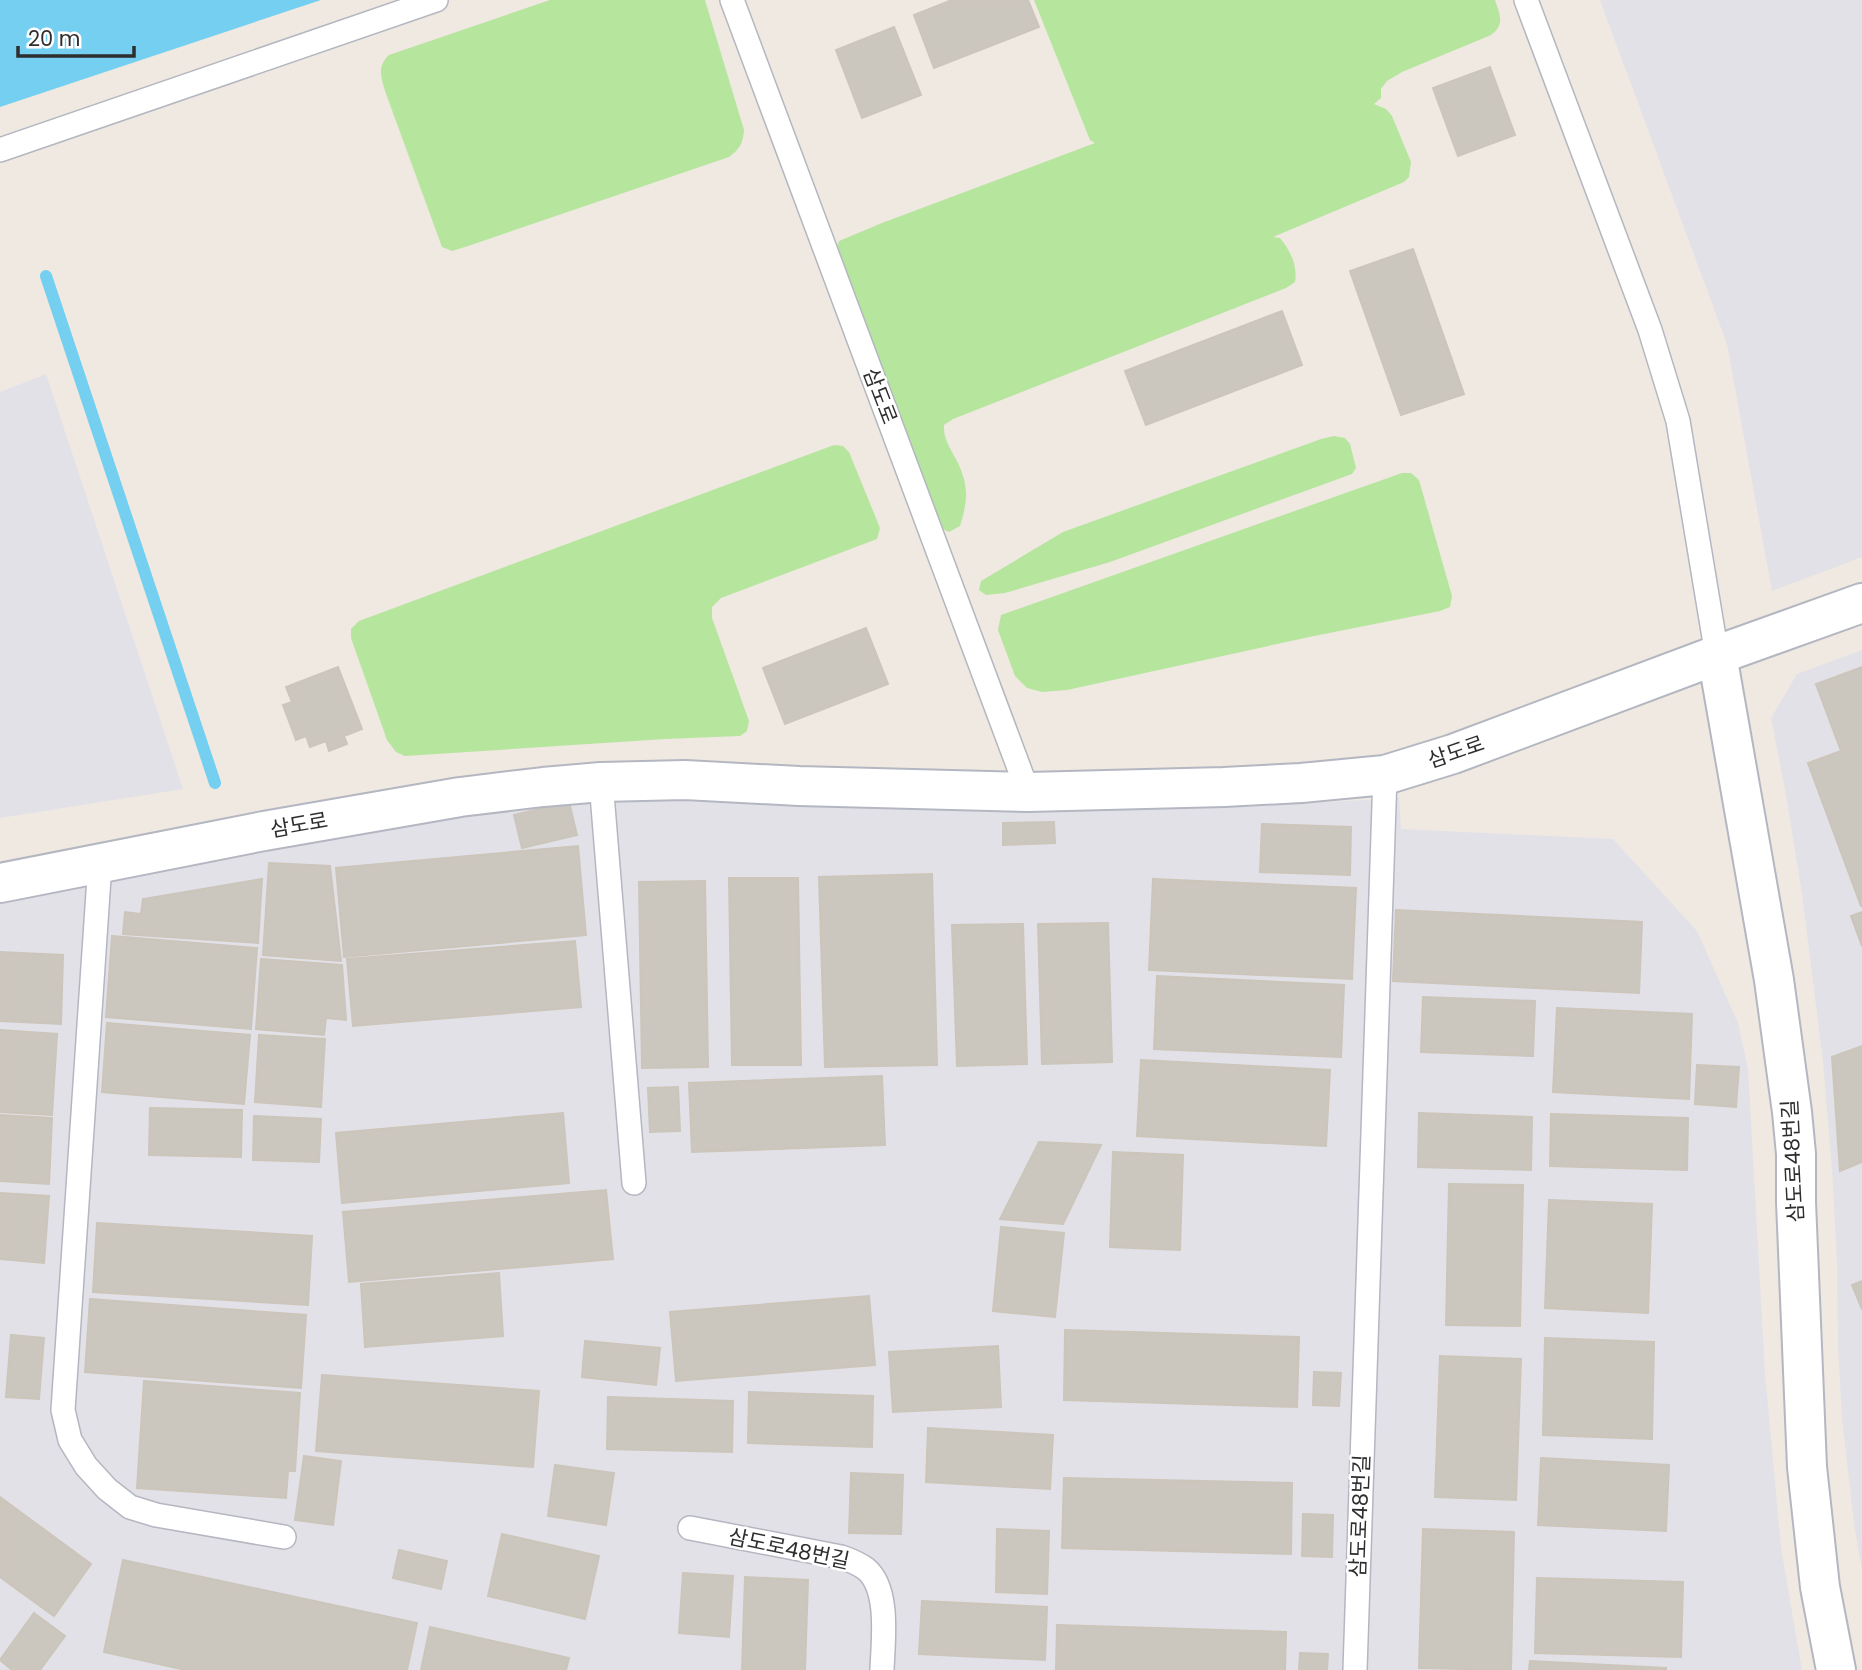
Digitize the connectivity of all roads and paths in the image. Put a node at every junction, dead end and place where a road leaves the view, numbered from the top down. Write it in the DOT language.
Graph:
graph roads {
  1 [pos="436,0"];
  2 [pos="732,0"];
  3 [pos="1526,0"];
  4 [pos="0,150"];
  5 [pos="1862,603"];
  6 [pos="1717,655"];
  7 [pos="1385,775"];
  8 [pos="601,782"];
  9 [pos="1028,792"];
  10 [pos="100,863"];
  11 [pos="0,883"];
  12 [pos="634,1183"];
  13 [pos="690,1528"];
  14 [pos="285,1537"];
  15 [pos="882,1670"];
  16 [pos="1355,1670"];
  17 [pos="1836,1670"];
  1 -- 4 [label="lane"];
  2 -- 9 [label="lane, 삼도로"];
  3 -- 6 [label="lane"];
  5 -- 6 [label="street, 삼도로"];
  6 -- 7 [label="street, 삼도로"];
  6 -- 17 [label="street, 삼도로48번길"];
  7 -- 9 [label="street, 삼도로"];
  7 -- 16 [label="lane, 삼도로48번길"];
  8 -- 9 [label="street, 삼도로"];
  8 -- 10 [label="street, 삼도로"];
  8 -- 12 [label="lane"];
  10 -- 11 [label="street, 삼도로"];
  10 -- 14 [label="lane"];
  13 -- 15 [label="lane, 삼도로48번길"];
}
